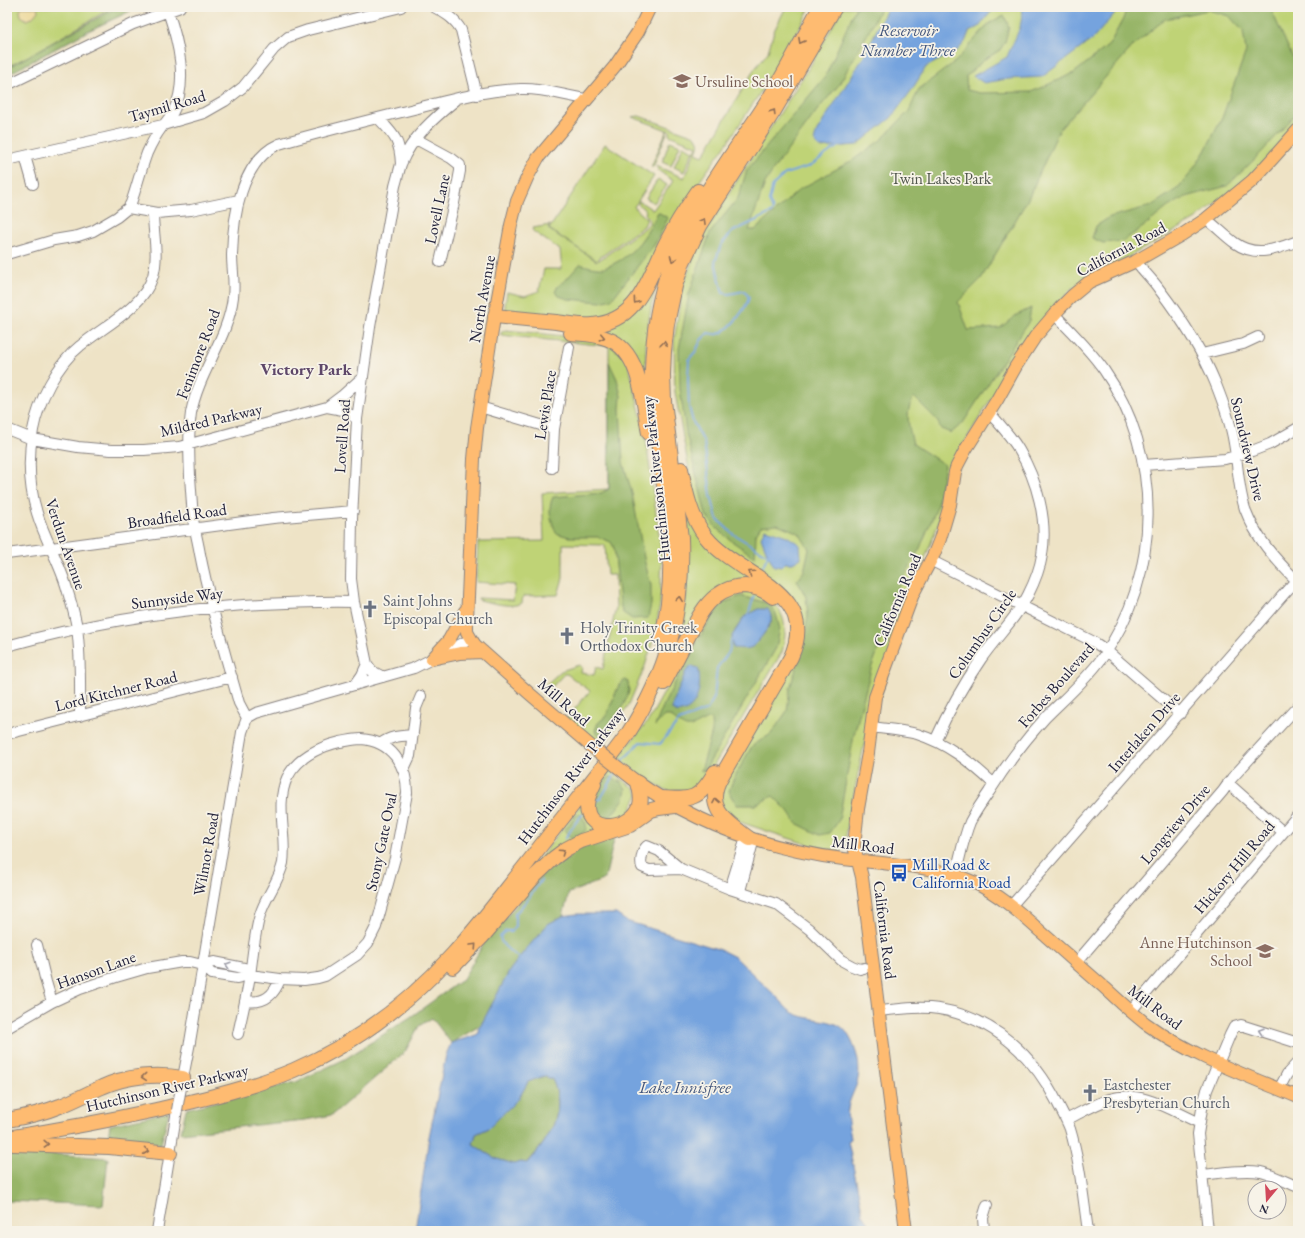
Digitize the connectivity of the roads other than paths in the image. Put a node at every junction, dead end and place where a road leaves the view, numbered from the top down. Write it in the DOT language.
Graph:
graph roads {
  1 [pos="180,7"];
  2 [pos="401,7"];
  3 [pos="650,7"];
  4 [pos="820,7"];
  5 [pos="835,7"];
  6 [pos="438,8"];
  7 [pos="168,11"];
  8 [pos="7,85"];
  9 [pos="772,94"];
  10 [pos="477,95"];
  11 [pos="457,98"];
  12 [pos="587,99"];
  13 [pos="378,118"];
  14 [pos="163,125"];
  15 [pos="1298,130"];
  16 [pos="416,139"];
  17 [pos="25,156"];
  18 [pos="7,160"];
  19 [pos="401,165"];
  20 [pos="33,184"];
  21 [pos="239,200"];
  22 [pos="128,208"];
  23 [pos="153,213"];
  24 [pos="1206,219"];
  25 [pos="1298,241"];
  26 [pos="9,254"];
  27 [pos="1136,261"];
  28 [pos="440,262"];
  29 [pos="1054,315"];
  30 [pos="494,320"];
  31 [pos="1258,337"];
  32 [pos="569,347"];
  33 [pos="1202,354"];
  34 [pos="663,364"];
  35 [pos="363,376"];
  36 [pos="327,406"];
  37 [pos="480,407"];
  38 [pos="989,412"];
  39 [pos="357,419"];
  40 [pos="1298,428"];
  41 [pos="7,429"];
  42 [pos="554,429"];
  43 [pos="32,439"];
  44 [pos="188,444"];
  45 [pos="1236,456"];
  46 [pos="1144,465"];
  47 [pos="552,468"];
  48 [pos="666,504"];
  49 [pos="353,511"];
  50 [pos="195,528"];
  51 [pos="52,549"];
  52 [pos="7,554"];
  53 [pos="930,560"];
  54 [pos="1297,579"];
  55 [pos="354,602"];
  56 [pos="1022,606"];
  57 [pos="213,608"];
  58 [pos="467,608"];
  59 [pos="77,628"];
  60 [pos="470,639"];
  61 [pos="7,646"];
  62 [pos="1107,651"];
  63 [pos="483,652"];
  64 [pos="432,659"];
  65 [pos="367,664"];
  66 [pos="232,677"];
  67 [pos="383,677"];
  68 [pos="355,685"];
  69 [pos="422,696"];
  70 [pos="1298,706"];
  71 [pos="1180,714"];
  72 [pos="80,716"];
  73 [pos="247,718"];
  74 [pos="871,727"];
  75 [pos="7,734"];
  76 [pos="413,735"];
  77 [pos="625,738"];
  78 [pos="935,741"];
  79 [pos="380,744"];
  80 [pos="404,769"];
  81 [pos="601,769"];
  82 [pos="636,781"];
  83 [pos="1228,783"];
  84 [pos="994,784"];
  85 [pos="661,798"];
  86 [pos="675,806"];
  87 [pos="1298,815"];
  88 [pos="1283,832"];
  89 [pos="750,839"];
  90 [pos="858,860"];
  91 [pos="681,869"];
  92 [pos="955,876"];
  93 [pos="735,890"];
  94 [pos="1011,906"];
  95 [pos="37,945"];
  96 [pos="1076,963"];
  97 [pos="202,965"];
  98 [pos="864,968"];
  99 [pos="250,975"];
  100 [pos="280,979"];
  101 [pos="245,1000"];
  102 [pos="52,1002"];
  103 [pos="879,1011"];
  104 [pos="1131,1011"];
  105 [pos="7,1028"];
  106 [pos="366,1030"];
  107 [pos="238,1034"];
  108 [pos="1298,1043"];
  109 [pos="1298,1062"];
  110 [pos="1219,1063"];
  111 [pos="182,1078"];
  112 [pos="1279,1089"];
  113 [pos="1298,1097"];
  114 [pos="7,1120"];
  115 [pos="1066,1120"];
  116 [pos="1200,1123"];
  117 [pos="7,1130"];
  118 [pos="7,1138"];
  119 [pos="7,1143"];
  120 [pos="170,1153"];
  121 [pos="1202,1175"];
  122 [pos="1298,1187"];
  123 [pos="987,1205"];
  124 [pos="157,1231"];
  125 [pos="906,1231"];
  126 [pos="984,1231"];
  127 [pos="1088,1231"];
  128 [pos="1208,1231"];
  1 -- 7 [label="street"];
  2 -- 14 [label="street, Taymil Road"];
  3 -- 12 [label="main road, North Avenue"];
  4 -- 9 [label="highway, Hutchinson River Parkway, one-way"];
  34 -- 5 [label="highway, Hutchinson River Parkway, one-way"];
  6 -- 10 [label="street"];
  7 -- 8 [label="street"];
  7 -- 14 [label="street"];
  9 -- 30 [label="highway, one-way"];
  9 -- 48 [label="highway, Hutchinson River Parkway, one-way"];
  10 -- 11 [label="street"];
  10 -- 12 [label="street"];
  11 -- 13 [label="street, Fenimore Road"];
  11 -- 16 [label="street, Lovell Road"];
  12 -- 30 [label="main road, North Avenue"];
  13 -- 19 [label="street, Lovell Road"];
  13 -- 21 [label="street, Fenimore Road"];
  14 -- 17 [label="street, Taymil Road"];
  14 -- 22 [label="street"];
  15 -- 24 [label="main road, California Road"];
  16 -- 19 [label="street, Lovell Road"];
  16 -- 28 [label="street, Lovell Lane"];
  17 -- 18 [label="street, Taymil Road"];
  17 -- 20 [label="street"];
  19 -- 35 [label="street, Lovell Road"];
  21 -- 23 [label="street"];
  21 -- 44 [label="street, Fenimore Road"];
  22 -- 23 [label="street"];
  22 -- 26 [label="street"];
  23 -- 43 [label="street, Verdun Avenue"];
  24 -- 25 [label="street"];
  24 -- 27 [label="main road, California Road"];
  27 -- 29 [label="main road, California Road"];
  27 -- 33 [label="street, Soundview Drive"];
  29 -- 38 [label="main road, California Road"];
  29 -- 46 [label="street, Forbes Boulevard"];
  30 -- 37 [label="main road, North Avenue"];
  30 -- 48 [label="highway, one-way"];
  31 -- 33 [label="street"];
  32 -- 42 [label="street, Lewis Place"];
  33 -- 45 [label="street, Soundview Drive"];
  77 -- 34 [label="highway, Hutchinson River Parkway, one-way"];
  89 -- 34 [label="highway, one-way"];
  35 -- 36 [label="street, Mildred Parkway"];
  35 -- 39 [label="street, Lovell Road"];
  36 -- 39 [label="street"];
  36 -- 44 [label="street, Mildred Parkway"];
  37 -- 42 [label="street"];
  37 -- 58 [label="main road, North Avenue"];
  38 -- 53 [label="main road, California Road"];
  38 -- 56 [label="street, Columbus Circle"];
  39 -- 49 [label="street, Lovell Road"];
  40 -- 45 [label="street"];
  41 -- 43 [label="street, Mildred Parkway"];
  42 -- 47 [label="street, Lewis Place"];
  43 -- 44 [label="street, Mildred Parkway"];
  43 -- 51 [label="street, Verdun Avenue"];
  44 -- 50 [label="street, Fenimore Road"];
  45 -- 46 [label="street"];
  45 -- 54 [label="street, Soundview Drive"];
  46 -- 62 [label="street, Forbes Boulevard"];
  48 -- 117 [label="highway, Hutchinson River Parkway"];
  49 -- 50 [label="street, Broadfield Road"];
  49 -- 55 [label="street, Lovell Road"];
  50 -- 51 [label="street, Broadfield Road"];
  50 -- 57 [label="street, Fenimore Road"];
  51 -- 52 [label="street, Broadfield Road"];
  51 -- 59 [label="street, Verdun Avenue"];
  53 -- 56 [label="street"];
  53 -- 74 [label="main road, California Road"];
  54 -- 71 [label="street, Interlaken Drive"];
  55 -- 57 [label="street, Sunnyside Way"];
  55 -- 65 [label="street, Lovell Road"];
  56 -- 62 [label="street"];
  56 -- 78 [label="street, Columbus Circle"];
  57 -- 59 [label="street, Sunnyside Way"];
  57 -- 66 [label="street, Fenimore Road"];
  58 -- 60 [label="main road, North Avenue"];
  58 -- 64 [label="main road"];
  59 -- 61 [label="street, Sunnyside Way"];
  59 -- 72 [label="street, Verdun Avenue"];
  60 -- 63 [label="main road, Mill Road"];
  60 -- 64 [label="street"];
  62 -- 71 [label="street"];
  62 -- 84 [label="street, Forbes Boulevard"];
  63 -- 64 [label="main road"];
  63 -- 82 [label="main road, Mill Road, bridge"];
  64 -- 67 [label="street"];
  65 -- 67 [label="street"];
  65 -- 68 [label="street"];
  66 -- 72 [label="street, Lord Kitchner Road"];
  66 -- 73 [label="street, Fenimore Road"];
  67 -- 68 [label="street"];
  68 -- 73 [label="street"];
  69 -- 76 [label="street"];
  70 -- 83 [label="street, Longview Drive"];
  71 -- 94 [label="street, Interlaken Drive"];
  72 -- 75 [label="street, Lord Kitchner Road"];
  73 -- 97 [label="street, Wilmot Road"];
  74 -- 78 [label="street"];
  74 -- 90 [label="main road, California Road"];
  76 -- 79 [label="street"];
  76 -- 80 [label="street"];
  77 -- 81 [label="highway, Hutchinson River Parkway"];
  77 -- 85 [label="highway"];
  78 -- 84 [label="street"];
  79 -- 80 [label="street, Stony Gate Oval"];
  79 -- 99 [label="street, Stony Gate Oval"];
  80 -- 100 [label="street, Stony Gate Oval"];
  81 -- 82 [label="highway"];
  81 -- 106 [label="highway, Hutchinson River Parkway"];
  82 -- 85 [label="main road, Mill Road"];
  83 -- 88 [label="street"];
  83 -- 96 [label="street, Longview Drive"];
  84 -- 92 [label="street, Forbes Boulevard"];
  85 -- 86 [label="main road, Mill Road"];
  86 -- 89 [label="main road, Mill Road"];
  106 -- 86 [label="highway, one-way"];
  87 -- 88 [label="street, Hickory Hill Road"];
  88 -- 104 [label="street, Hickory Hill Road"];
  89 -- 90 [label="main road, Mill Road"];
  89 -- 93 [label="street"];
  90 -- 92 [label="main road, Mill Road"];
  90 -- 103 [label="main road, California Road"];
  91 -- 93 [label="street"];
  92 -- 94 [label="main road, Mill Road"];
  93 -- 98 [label="street"];
  94 -- 96 [label="main road, Mill Road"];
  95 -- 102 [label="street"];
  96 -- 104 [label="main road, Mill Road"];
  97 -- 99 [label="street, Stony Gate Oval"];
  97 -- 102 [label="street, Hanson Lane"];
  97 -- 111 [label="street, Wilmot Road"];
  99 -- 100 [label="street, Stony Gate Oval"];
  99 -- 101 [label="street"];
  100 -- 101 [label="street"];
  101 -- 107 [label="street"];
  102 -- 105 [label="street, Hanson Lane"];
  103 -- 115 [label="street"];
  103 -- 125 [label="main road, California Road"];
  104 -- 110 [label="main road, Mill Road"];
  106 -- 118 [label="highway, Hutchinson River Parkway"];
  108 -- 110 [label="street, one-way"];
  109 -- 112 [label="street"];
  110 -- 112 [label="main road, Mill Road"];
  110 -- 116 [label="street"];
  111 -- 114 [label="highway, one-way"];
  111 -- 120 [label="street, Wilmot Road, bridge"];
  112 -- 113 [label="main road, Mill Road"];
  115 -- 116 [label="street"];
  115 -- 127 [label="street"];
  116 -- 121 [label="street"];
  119 -- 120 [label="highway, one-way"];
  120 -- 124 [label="street, Wilmot Road"];
  121 -- 122 [label="street"];
  121 -- 128 [label="street"];
  123 -- 126 [label="street"];
}
